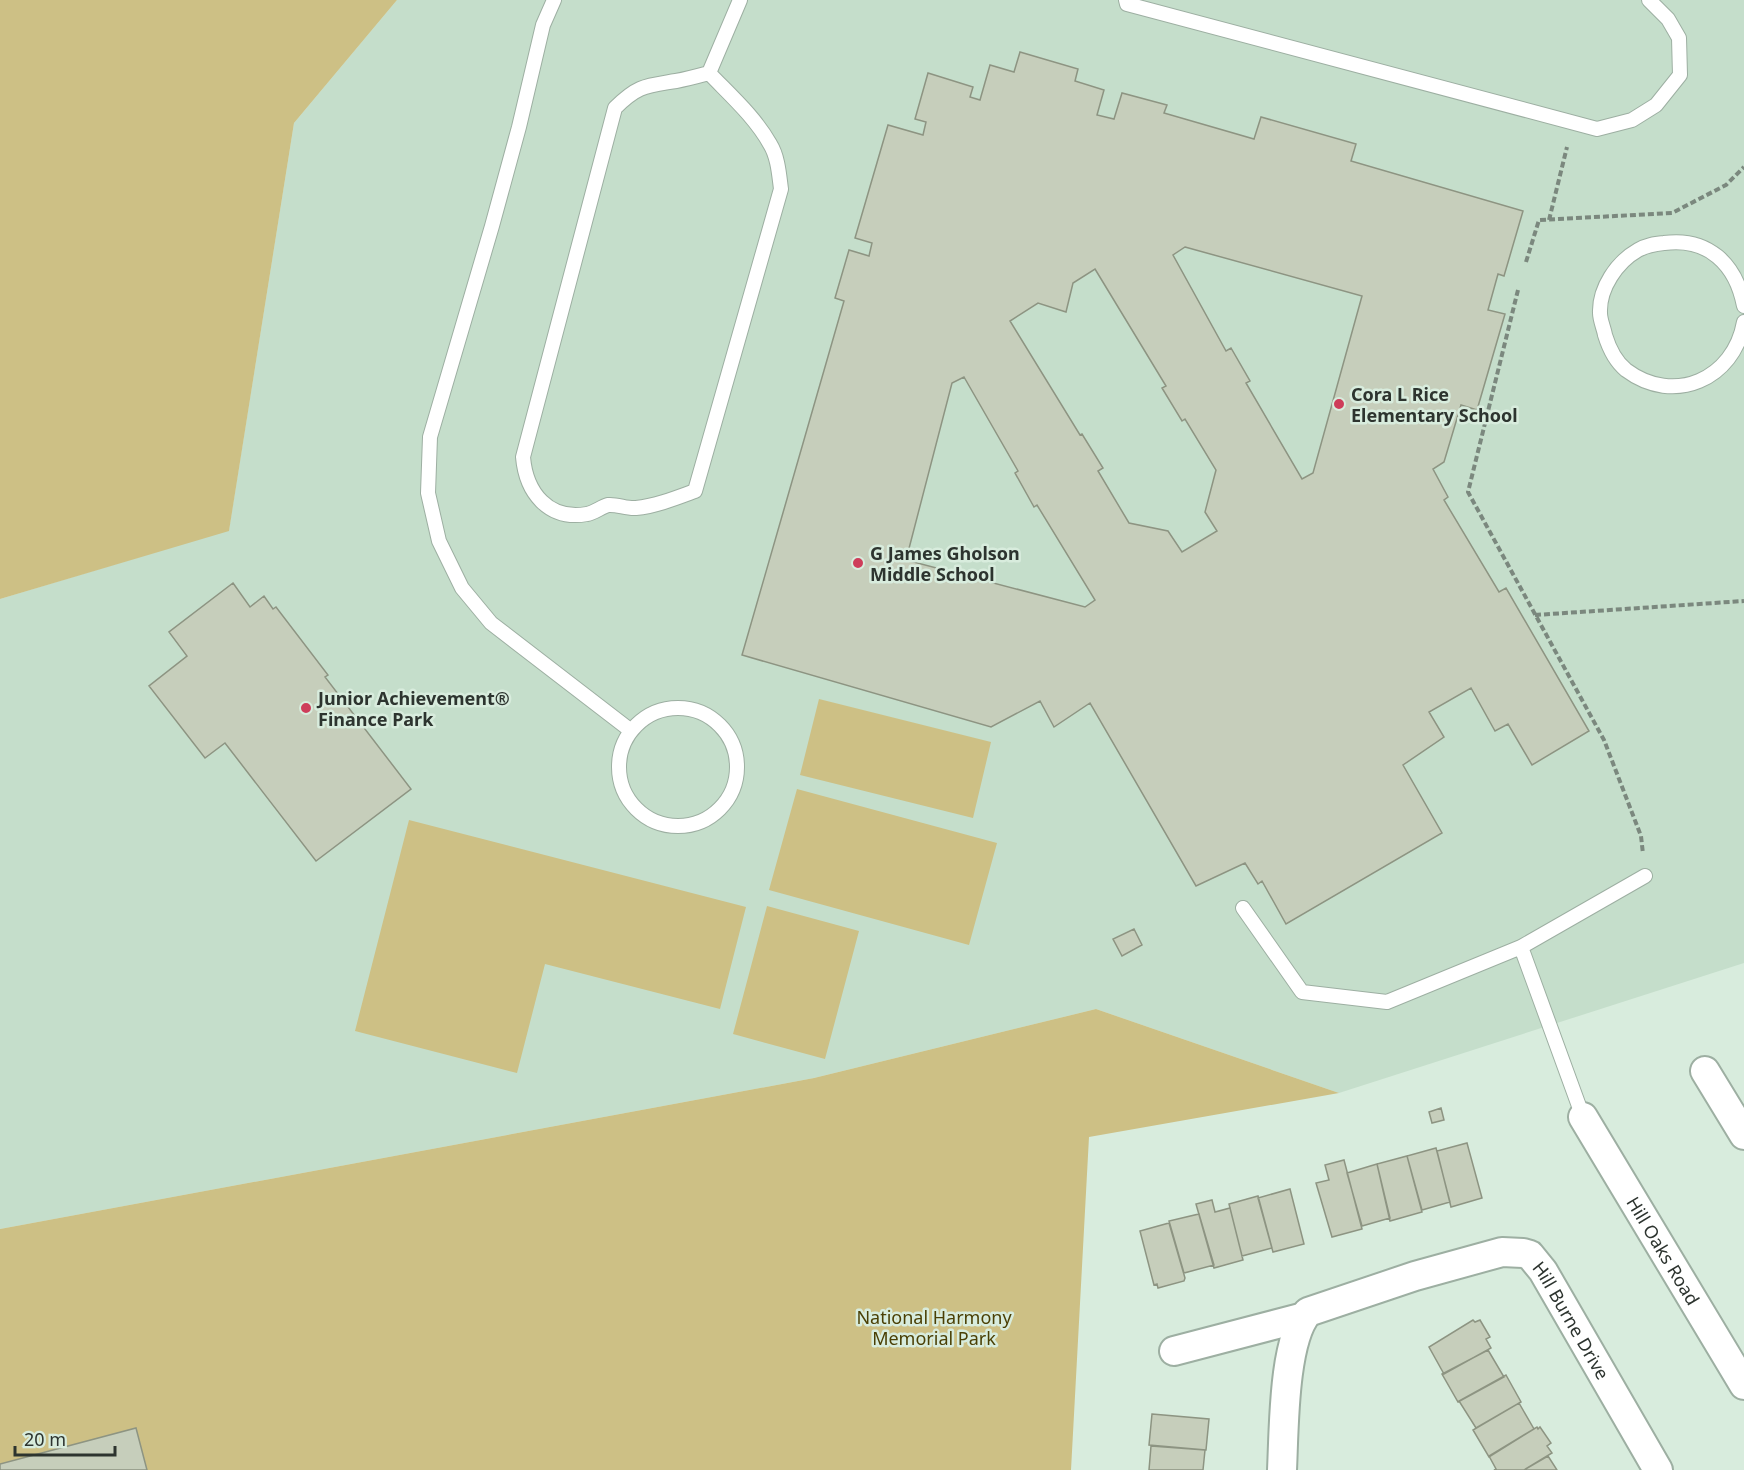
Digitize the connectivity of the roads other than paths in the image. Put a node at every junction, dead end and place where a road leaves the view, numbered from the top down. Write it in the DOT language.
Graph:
graph roads {
  1 [pos="554,0"];
  2 [pos="740,0"];
  3 [pos="1126,0"];
  4 [pos="1649,0"];
  5 [pos="709,74"];
  6 [pos="1744,306"];
  7 [pos="1744,322"];
  8 [pos="630,730"];
  9 [pos="1645,876"];
  10 [pos="1243,908"];
  11 [pos="1521,947"];
  12 [pos="1705,1071"];
  13 [pos="1584,1117"];
  14 [pos="1744,1135"];
  15 [pos="1304,1317"];
  16 [pos="1174,1351"];
  17 [pos="1744,1385"];
  18 [pos="1282,1470"];
  19 [pos="1658,1470"];
  1 -- 8 [label="lane"];
  2 -- 5 [label="lane"];
  3 -- 4 [label="lane"];
  5 -- 5 [label="lane"];
  6 -- 7 [label="lane"];
  8 -- 8 [label="lane"];
  9 -- 11 [label="lane"];
  10 -- 11 [label="lane"];
  11 -- 13 [label="lane"];
  12 -- 14 [label="street"];
  13 -- 17 [label="street, Hill Oaks Road"];
  15 -- 16 [label="street"];
  15 -- 18 [label="street"];
  15 -- 19 [label="street, Hill Burne Drive"];
}
